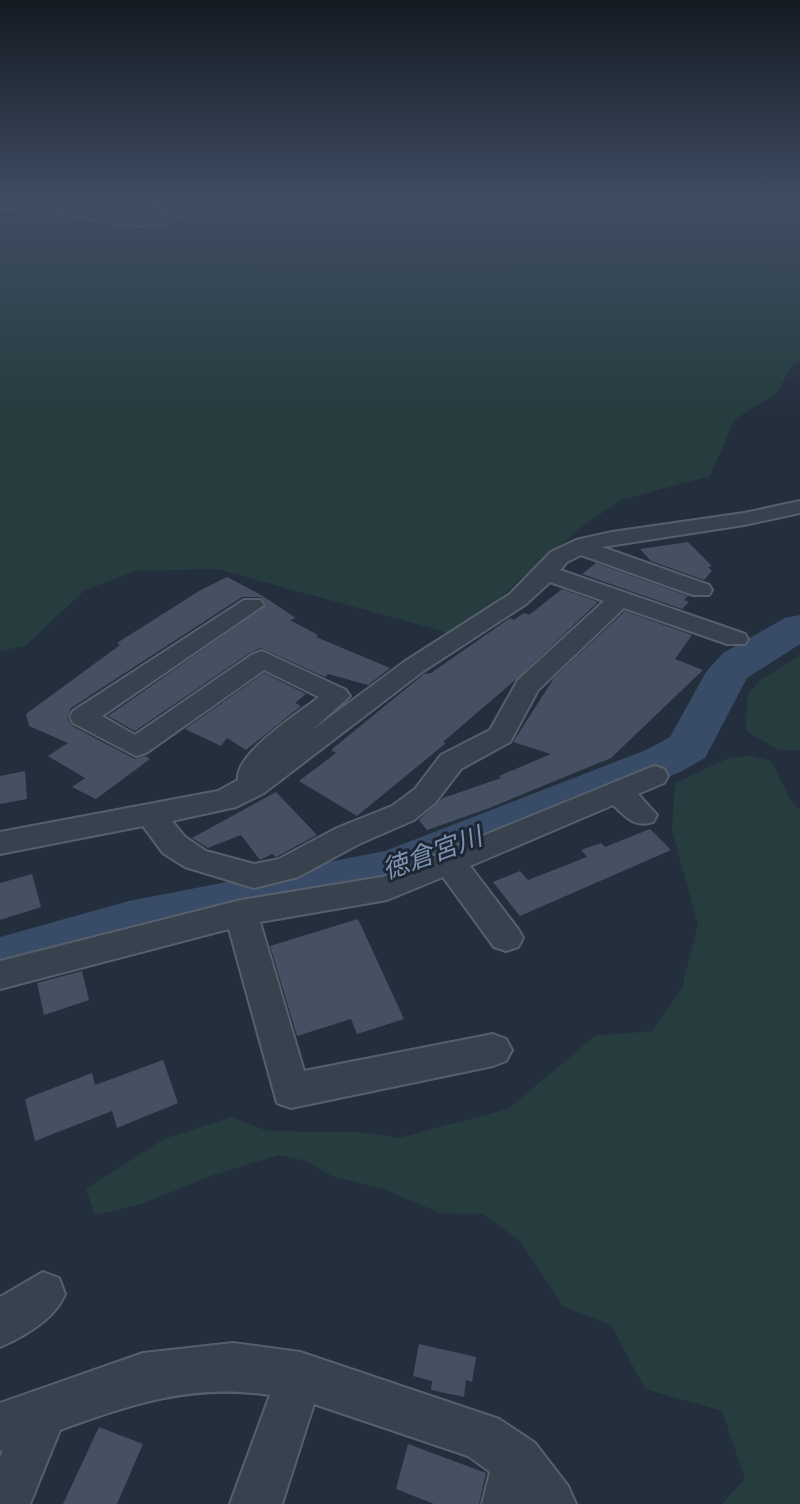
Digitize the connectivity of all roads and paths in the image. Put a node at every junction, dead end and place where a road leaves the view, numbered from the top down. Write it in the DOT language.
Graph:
graph roads {
  1 [pos="800,507"];
  2 [pos="581,547"];
  3 [pos="546,573"];
  4 [pos="701,590"];
  5 [pos="620,598"];
  6 [pos="252,605"];
  7 [pos="736,639"];
  8 [pos="654,776"];
  9 [pos="254,786"];
  10 [pos="618,792"];
  11 [pos="151,815"];
  12 [pos="642,815"];
  13 [pos="0,843"];
  14 [pos="450,863"];
  15 [pos="241,913"];
  16 [pos="506,938"];
  17 [pos="0,975"];
  18 [pos="493,1050"];
  19 [pos="43,1294"];
  20 [pos="0,1324"];
  21 [pos="300,1376"];
  22 [pos="20,1420"];
  23 [pos="513,1483"];
  24 [pos="4,1504"];
  25 [pos="256,1504"];
  26 [pos="550,1504"];
  1 -- 2 [label="street"];
  2 -- 3 [label="street"];
  2 -- 4 [label="street"];
  3 -- 5 [label="street"];
  3 -- 9 [label="street"];
  5 -- 7 [label="street"];
  5 -- 11 [label="street"];
  6 -- 9 [label="street"];
  8 -- 10 [label="street"];
  9 -- 11 [label="street"];
  10 -- 12 [label="street"];
  10 -- 14 [label="street"];
  11 -- 13 [label="street"];
  14 -- 15 [label="street"];
  14 -- 16 [label="street"];
  15 -- 17 [label="street"];
  15 -- 18 [label="street"];
  19 -- 20 [label="street"];
  21 -- 22 [label="street"];
  21 -- 23 [label="street"];
  21 -- 25 [label="street"];
  22 -- 24 [label="street"];
  23 -- 26 [label="street"];
}
